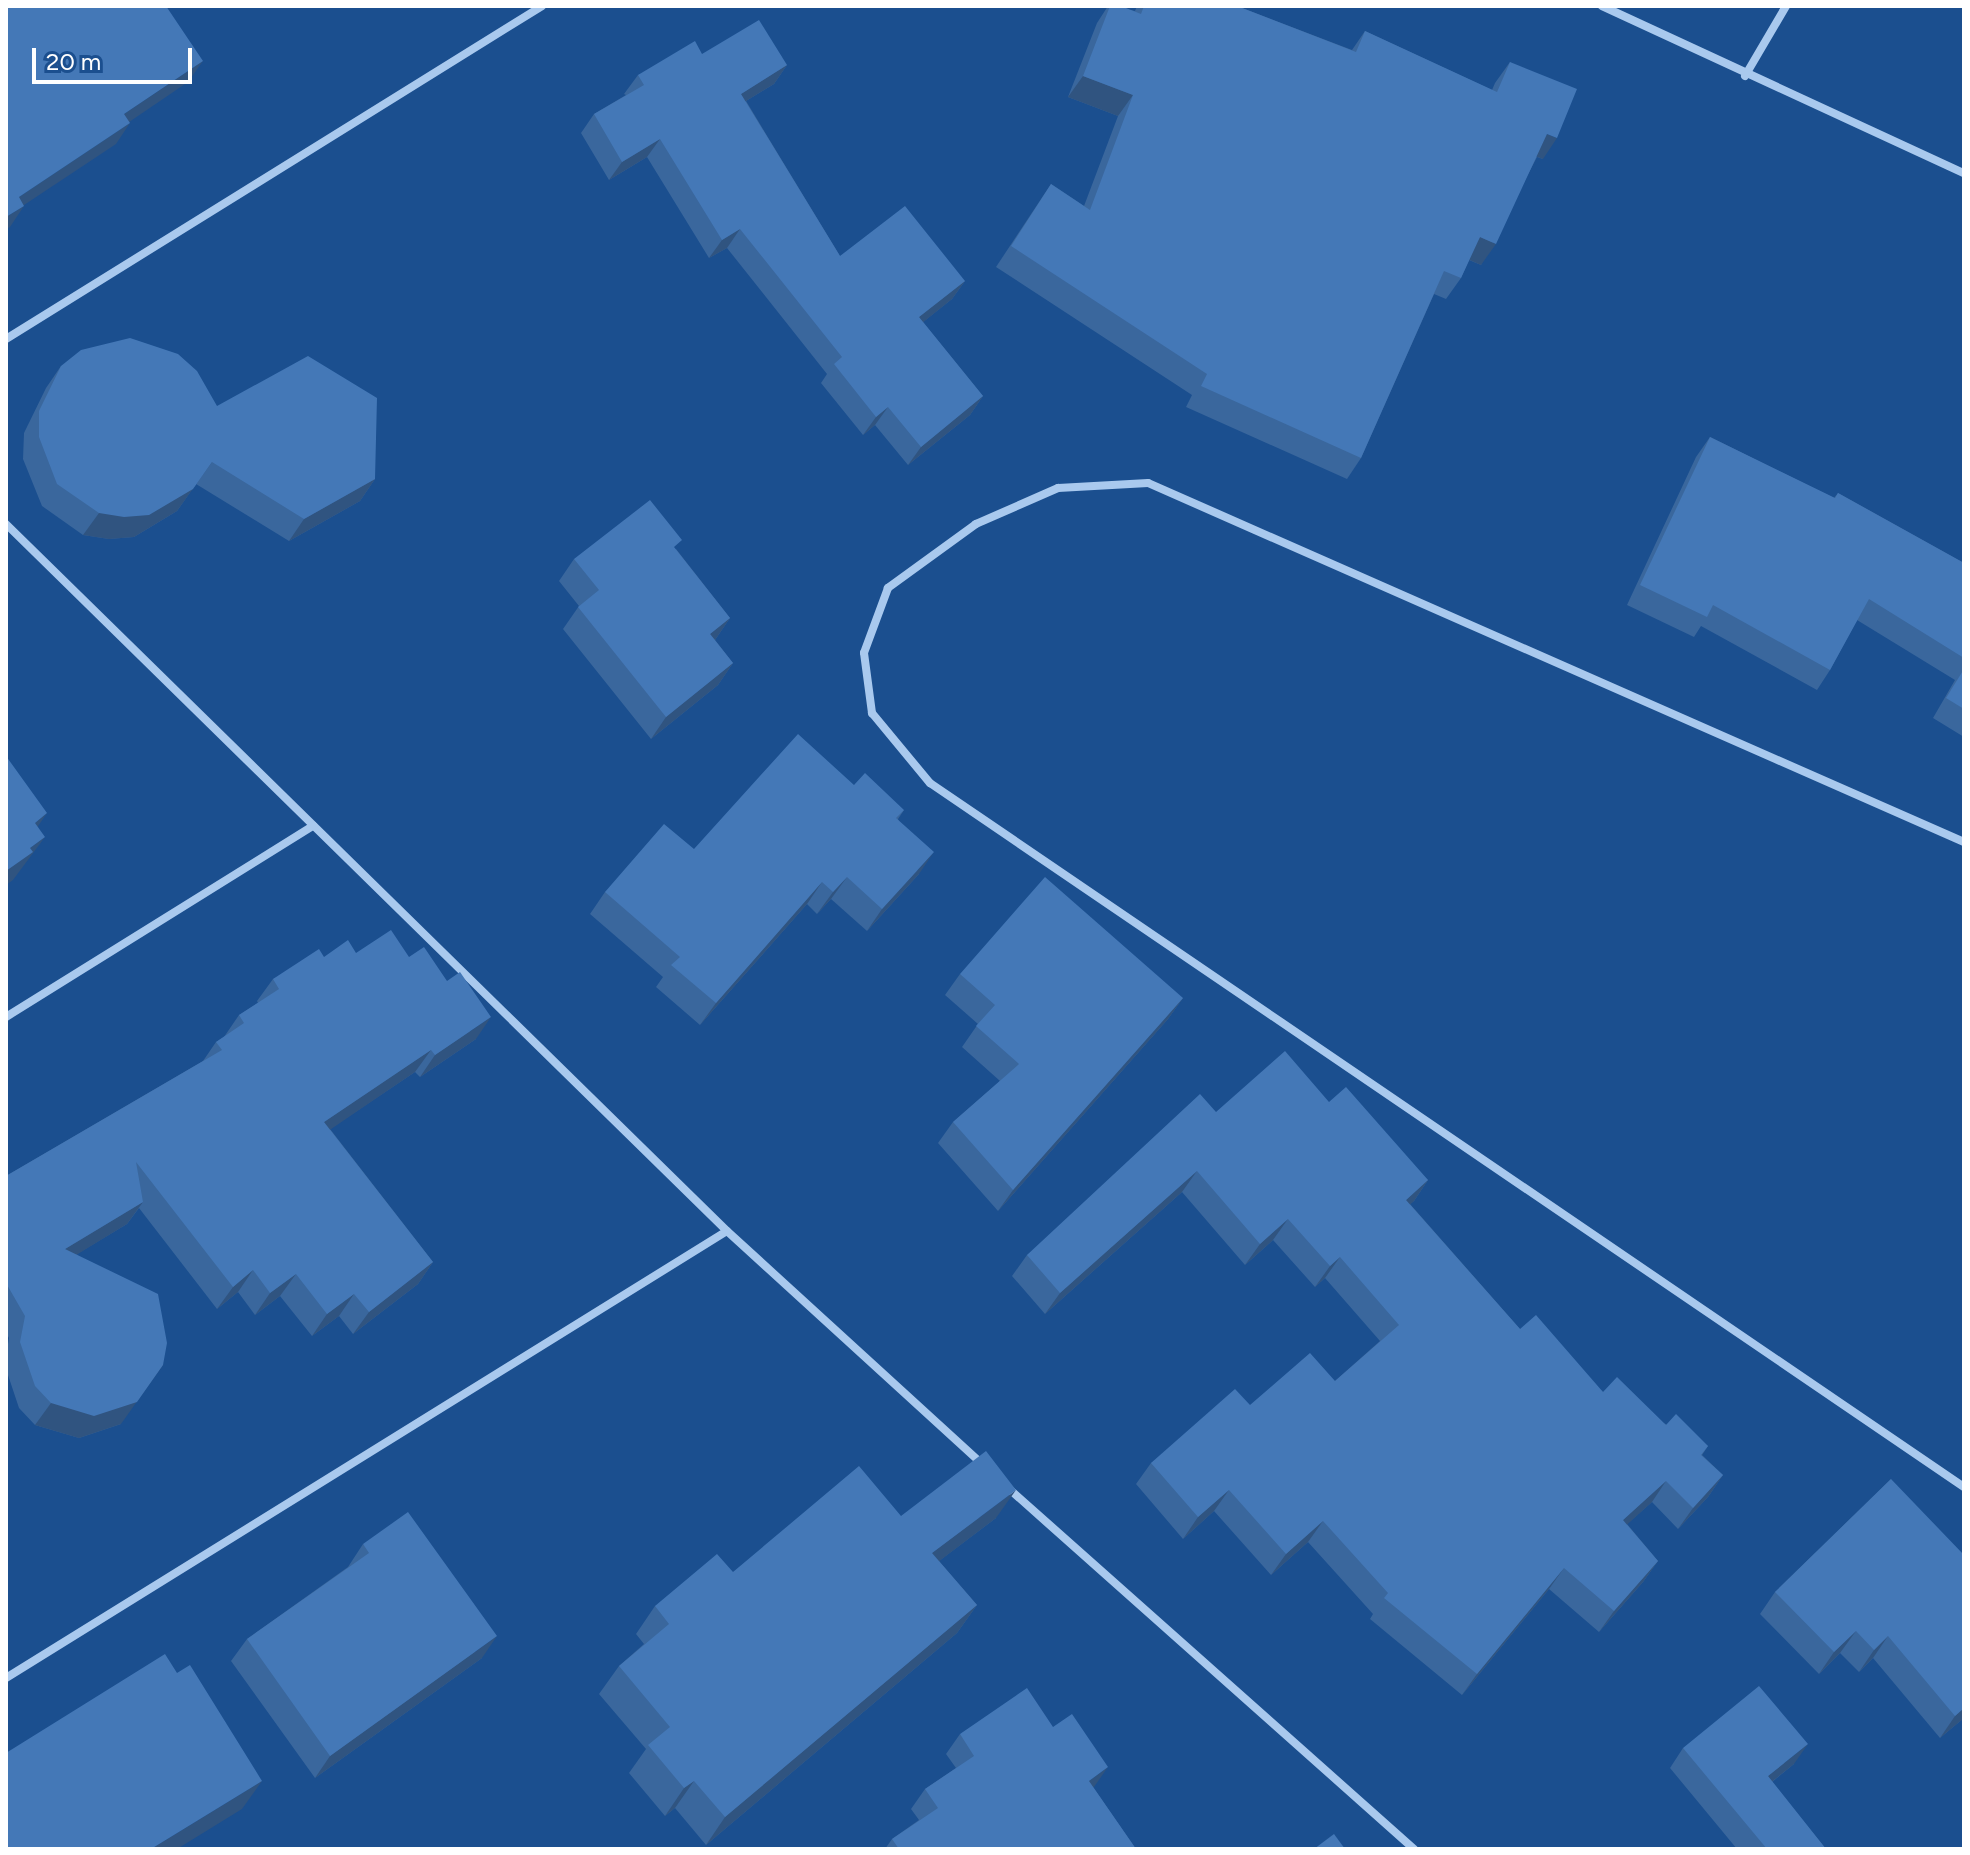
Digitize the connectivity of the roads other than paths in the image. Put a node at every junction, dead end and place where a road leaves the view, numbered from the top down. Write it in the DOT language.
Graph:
graph roads {
  1 [pos="542,6"];
  2 [pos="1602,6"];
  3 [pos="1786,6"];
  4 [pos="1745,76"];
  5 [pos="1964,173"];
  6 [pos="6,339"];
  7 [pos="6,524"];
  8 [pos="313,826"];
  9 [pos="1964,842"];
  10 [pos="6,1017"];
  11 [pos="727,1231"];
  12 [pos="987,1468"];
  13 [pos="999,1479"];
  14 [pos="1964,1487"];
  15 [pos="6,1678"];
  16 [pos="1414,1849"];
  1 -- 6 [label="street"];
  2 -- 4 [label="street"];
  3 -- 4 [label="street"];
  4 -- 5 [label="street"];
  7 -- 8 [label="street"];
  8 -- 10 [label="street"];
  8 -- 11 [label="street"];
  9 -- 14 [label="street"];
  11 -- 12 [label="street"];
  11 -- 15 [label="street"];
  13 -- 16 [label="street"];
}
